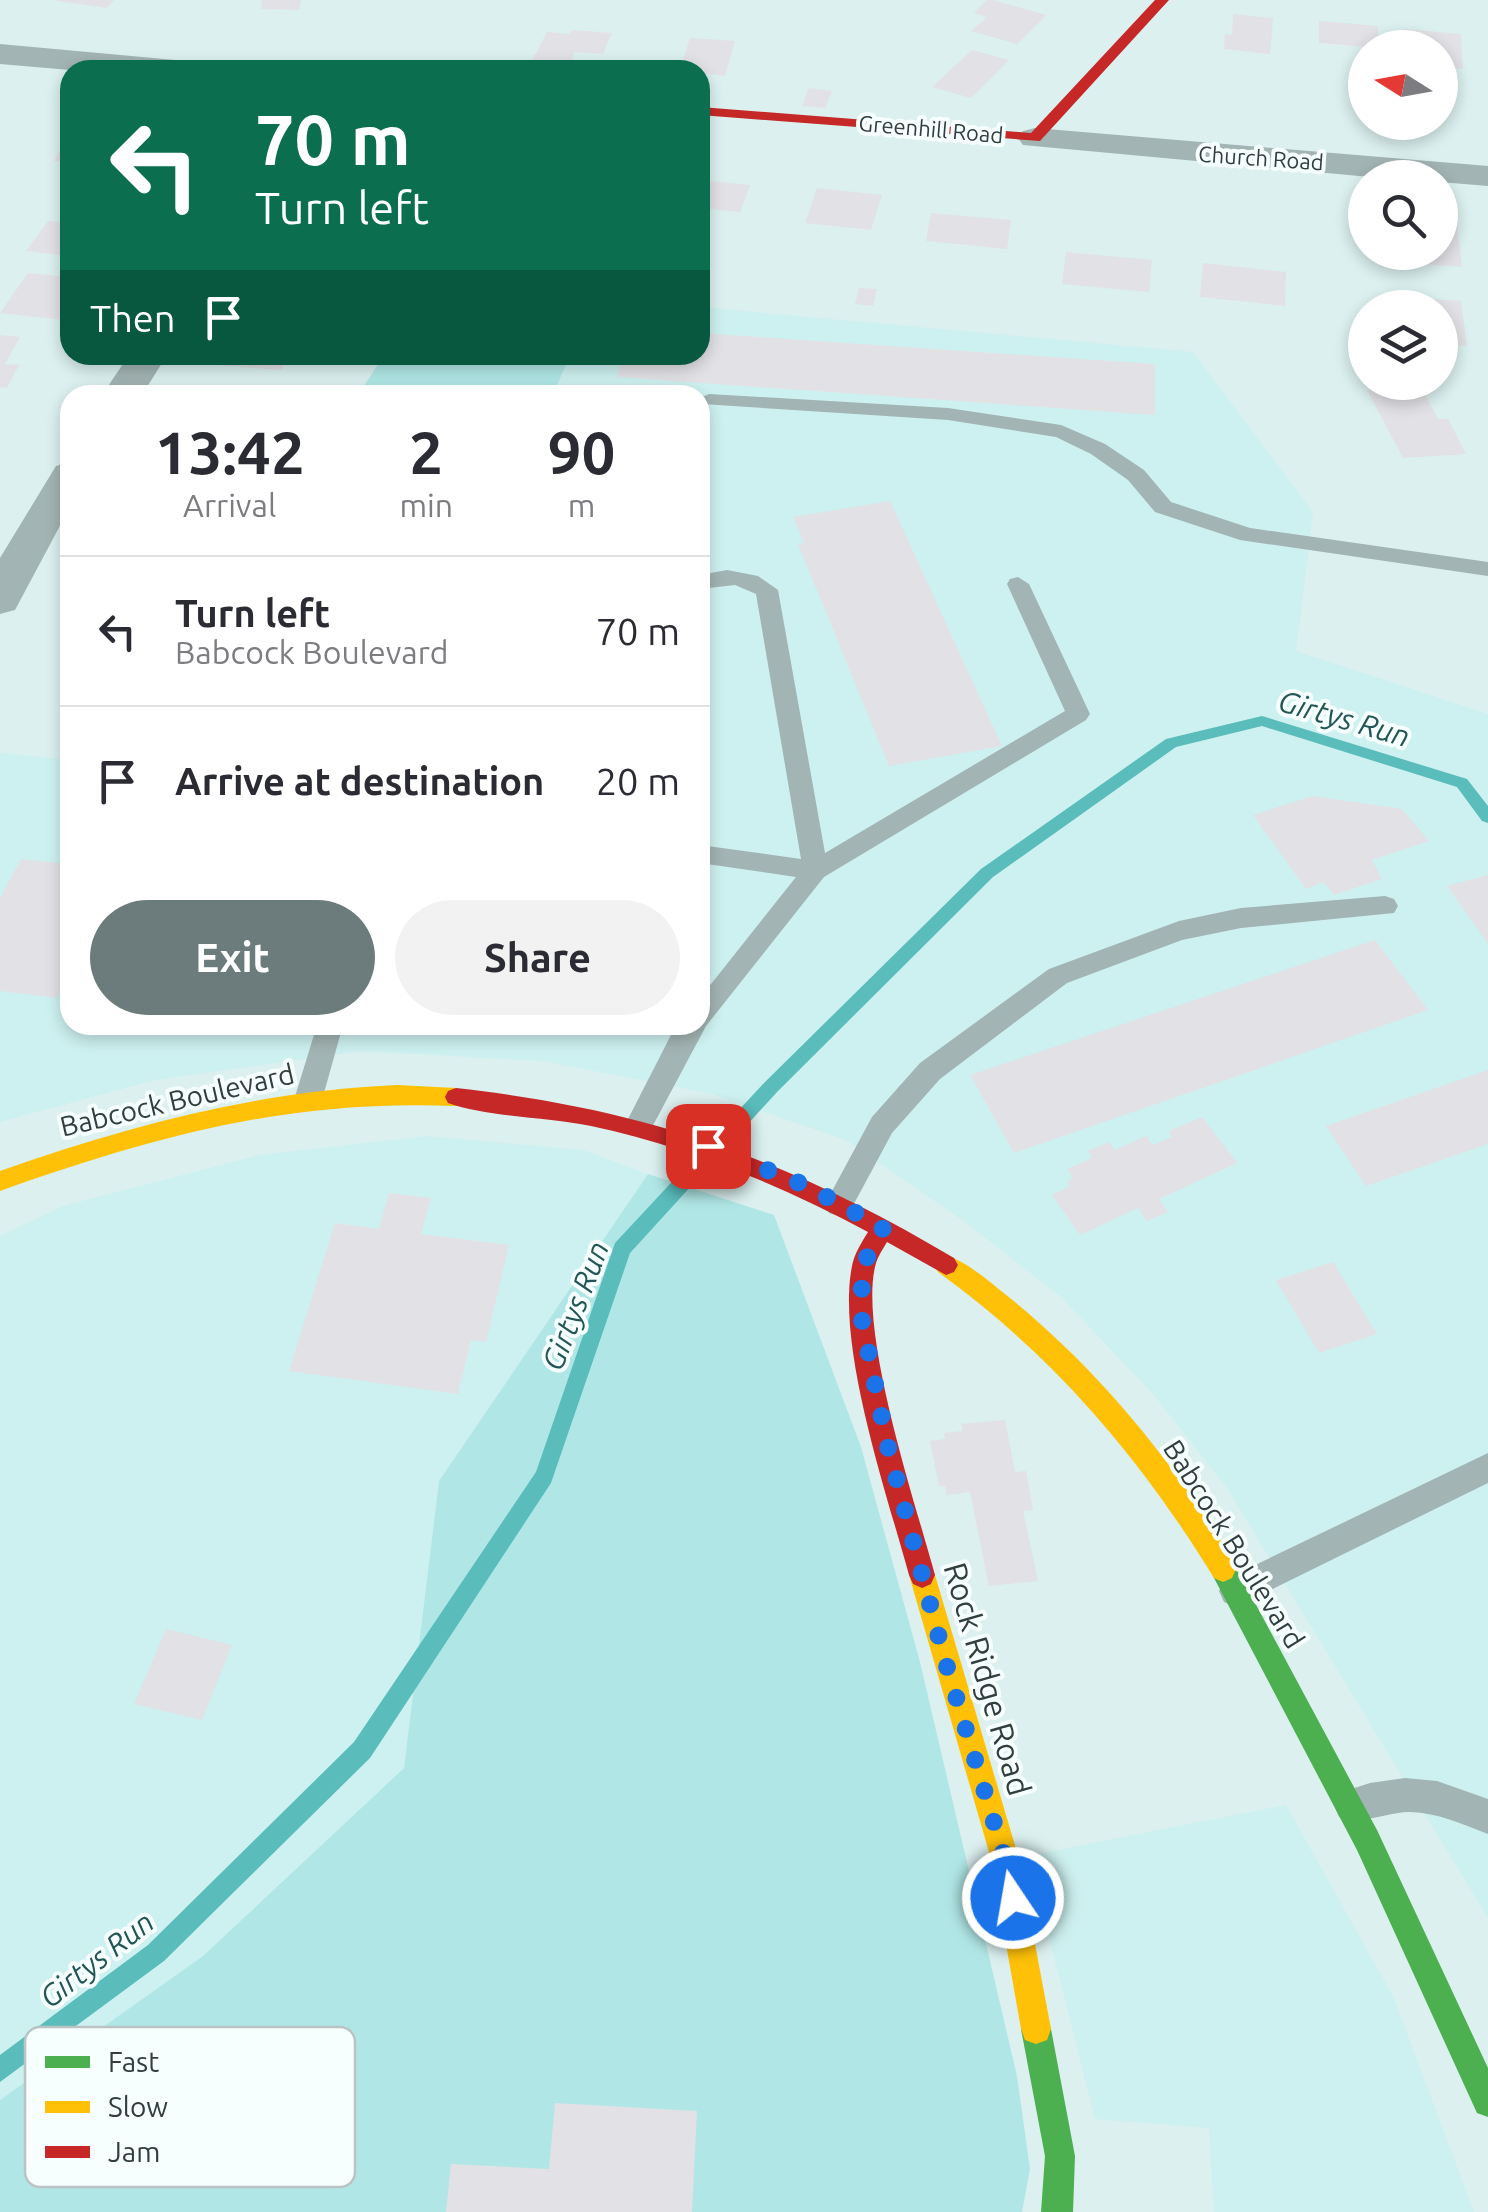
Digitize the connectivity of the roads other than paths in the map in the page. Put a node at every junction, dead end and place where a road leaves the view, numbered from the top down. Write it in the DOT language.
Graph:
graph roads {
  1 [pos="1162,0"];
  2 [pos="0,54"];
  3 [pos="66,60"];
  4 [pos="710,112"];
  5 [pos="1035,138"];
  6 [pos="1488,176"];
  7 [pos="710,400"];
  8 [pos="60,490"];
  9 [pos="1488,569"];
  10 [pos="710,579"];
  11 [pos="1018,584"];
  12 [pos="0,600"];
  13 [pos="710,855"];
  14 [pos="815,870"];
  15 [pos="1385,906"];
  16 [pos="710,1003"];
  17 [pos="327,1035"];
  18 [pos="686,1035"];
  19 [pos="308,1100"];
  20 [pos="640,1123"];
  21 [pos="0,1182"];
  22 [pos="839,1204"];
  23 [pos="883,1228"];
  24 [pos="1488,1467"];
  25 [pos="1235,1591"];
  26 [pos="1351,1804"];
  27 [pos="1488,1817"];
  28 [pos="1434,1976"];
  29 [pos="1474,2018"];
  30 [pos="1488,2102"];
  31 [pos="1057,2212"];
  1 -- 5 [label="main road, Greenhill Road"];
  2 -- 3 [label="street"];
  4 -- 5 [label="main road, Greenhill Road"];
  5 -- 6 [label="street, Church Road"];
  7 -- 9 [label="lane"];
  8 -- 12 [label="street"];
  10 -- 14 [label="lane"];
  11 -- 14 [label="lane"];
  13 -- 14 [label="lane"];
  14 -- 16 [label="lane"];
  15 -- 22 [label="lane"];
  17 -- 19 [label="lane"];
  18 -- 20 [label="lane"];
  19 -- 20 [label="main road, Babcock Boulevard"];
  19 -- 21 [label="main road, Babcock Boulevard"];
  20 -- 22 [label="main road, Babcock Boulevard"];
  22 -- 23 [label="main road, Babcock Boulevard"];
  23 -- 25 [label="main road, Babcock Boulevard"];
  23 -- 31 [label="main road, Rock Ridge Road"];
  24 -- 25 [label="lane"];
  25 -- 26 [label="main road, Babcock Boulevard"];
  26 -- 27 [label="lane"];
  26 -- 28 [label="main road, Babcock Boulevard"];
  28 -- 29 [label="main road"];
  28 -- 30 [label="main road, Babcock Boulevard"];
}
